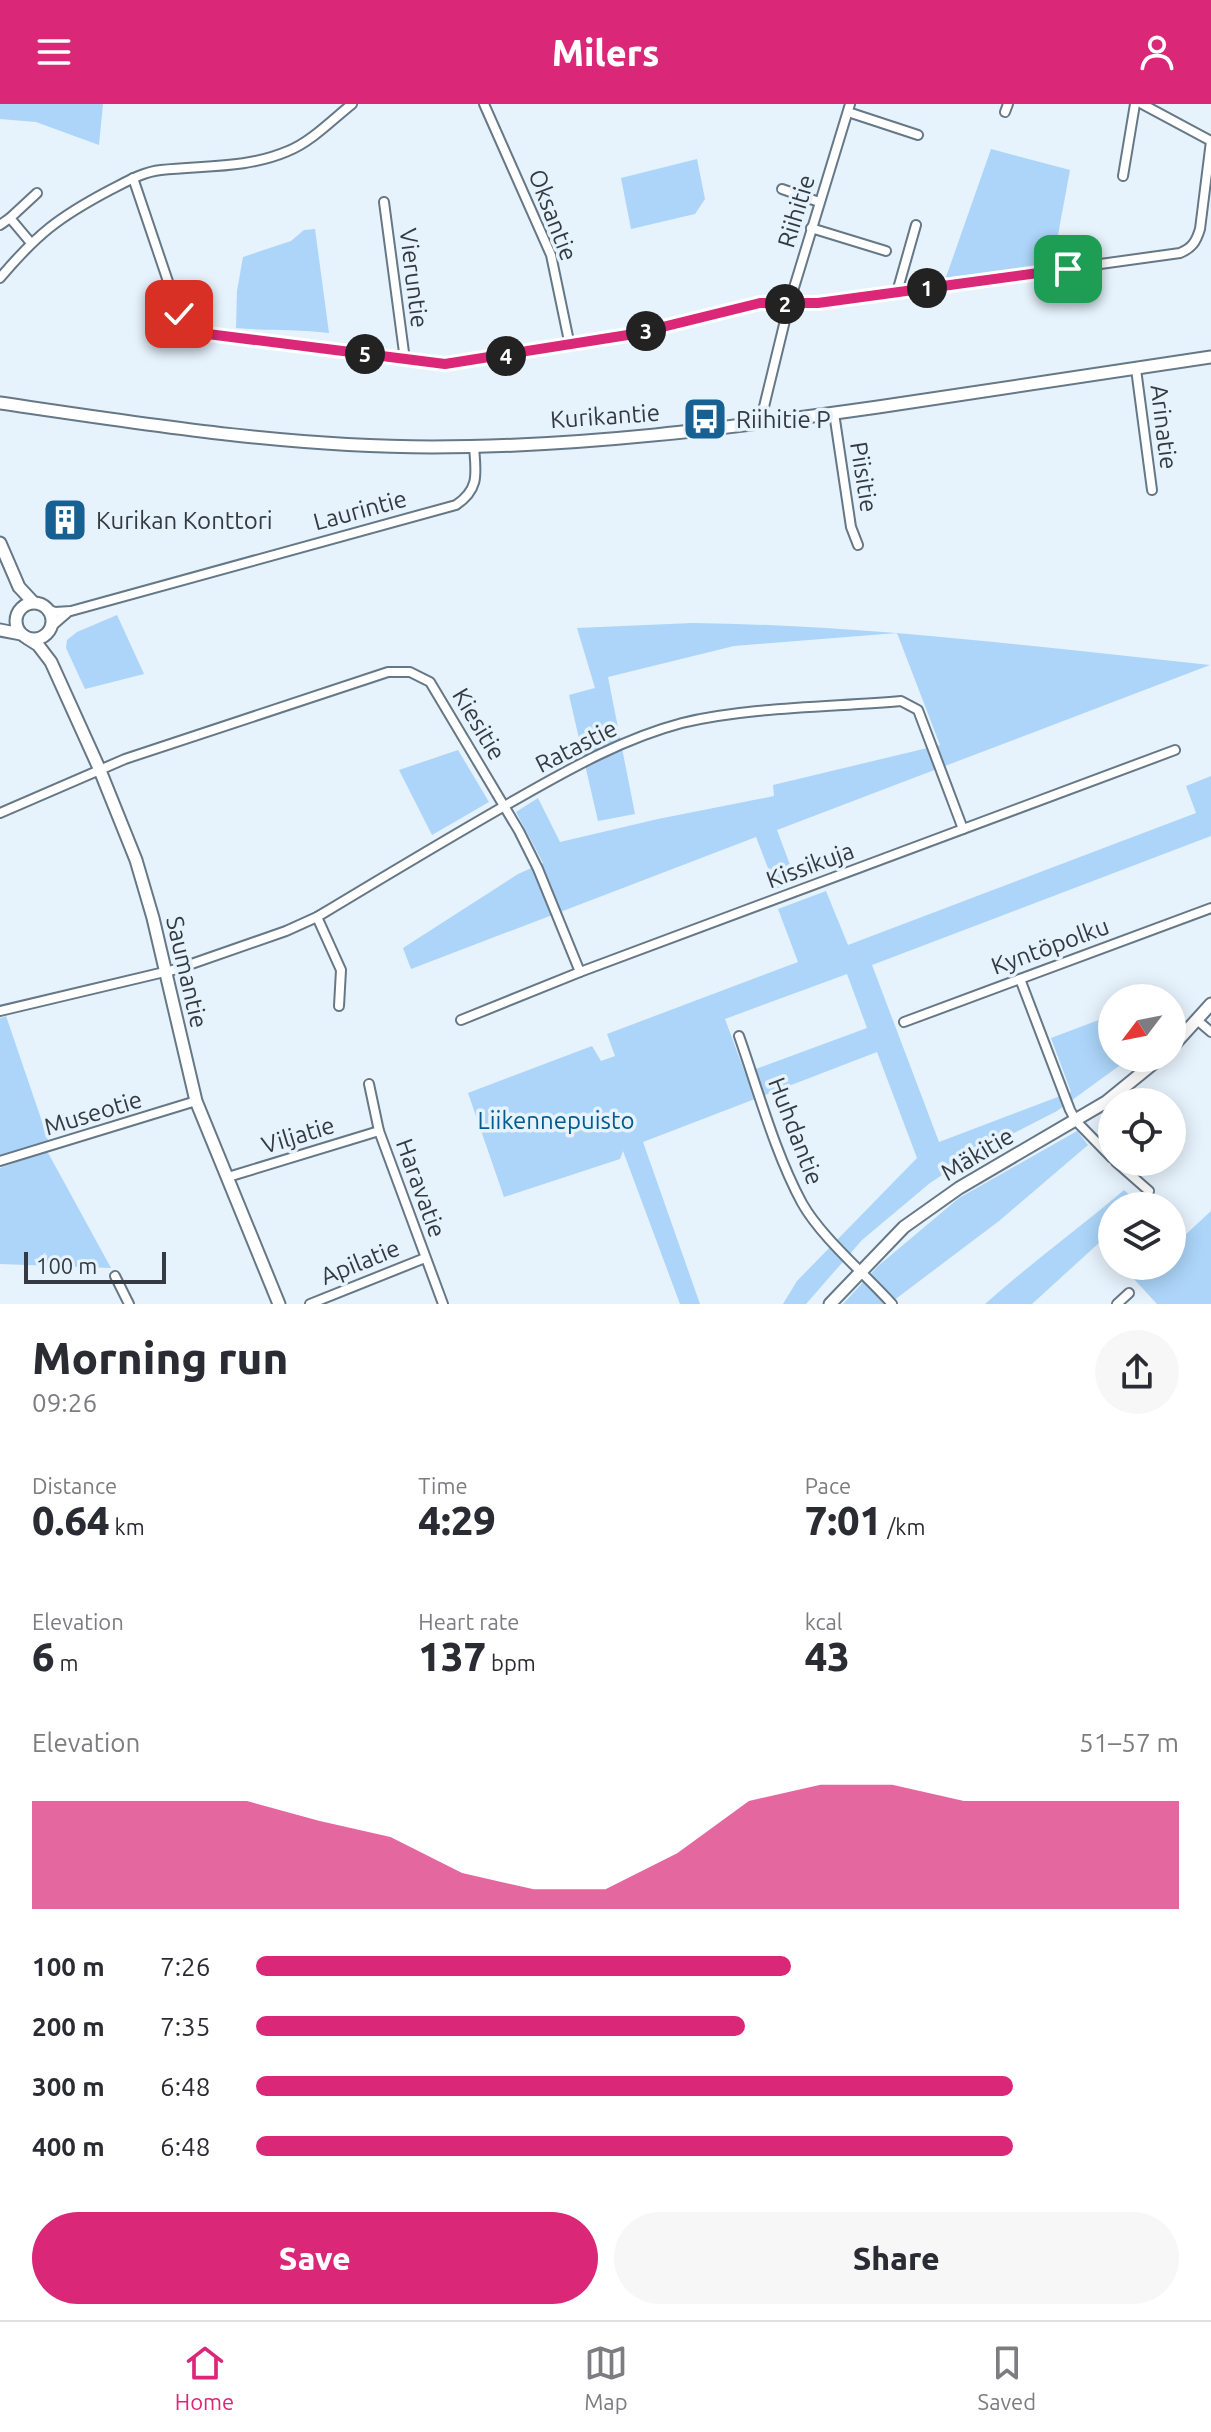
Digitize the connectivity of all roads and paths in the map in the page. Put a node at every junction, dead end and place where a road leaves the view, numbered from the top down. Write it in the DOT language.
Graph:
graph roads {
  1 [pos="352,104"];
  2 [pos="484,104"];
  3 [pos="1135,104"];
  4 [pos="1142,104"];
  5 [pos="849,108"];
  6 [pos="918,135"];
  7 [pos="1211,141"];
  8 [pos="1123,176"];
  9 [pos="133,178"];
  10 [pos="782,189"];
  11 [pos="37,193"];
  12 [pos="384,202"];
  13 [pos="819,202"];
  14 [pos="10,218"];
  15 [pos="0,225"];
  16 [pos="916,225"];
  17 [pos="811,228"];
  18 [pos="31,243"];
  19 [pos="886,251"];
  20 [pos="0,278"];
  21 [pos="897,292"];
  22 [pos="789,304"];
  23 [pos="570,346"];
  24 [pos="1211,357"];
  25 [pos="405,360"];
  26 [pos="1136,369"];
  27 [pos="0,403"];
  28 [pos="834,413"];
  29 [pos="760,423"];
  30 [pos="474,447"];
  31 [pos="1152,490"];
  32 [pos="0,543"];
  33 [pos="858,545"];
  34 [pos="19,587"];
  35 [pos="33,602"];
  36 [pos="47,609"];
  37 [pos="71,611"];
  38 [pos="16,614"];
  39 [pos="50,629"];
  40 [pos="24,636"];
  41 [pos="46,654"];
  42 [pos="1175,750"];
  43 [pos="99,768"];
  44 [pos="504,806"];
  45 [pos="0,813"];
  46 [pos="963,829"];
  47 [pos="1211,908"];
  48 [pos="317,917"];
  49 [pos="164,972"];
  50 [pos="580,972"];
  51 [pos="1020,979"];
  52 [pos="1211,1004"];
  53 [pos="339,1006"];
  54 [pos="0,1011"];
  55 [pos="461,1020"];
  56 [pos="1197,1020"];
  57 [pos="904,1022"];
  58 [pos="1186,1032"];
  59 [pos="1211,1032"];
  60 [pos="739,1036"];
  61 [pos="1143,1072"];
  62 [pos="369,1084"];
  63 [pos="196,1101"];
  64 [pos="1076,1121"];
  65 [pos="379,1131"];
  66 [pos="1098,1144"];
  67 [pos="0,1161"];
  68 [pos="1132,1176"];
  69 [pos="228,1177"];
  70 [pos="1149,1191"];
  71 [pos="425,1258"];
  72 [pos="861,1270"];
  73 [pos="115,1276"];
  74 [pos="1129,1293"];
  75 [pos="129,1304"];
  76 [pos="279,1304"];
  77 [pos="310,1304"];
  78 [pos="443,1304"];
  79 [pos="830,1304"];
  80 [pos="892,1304"];
  81 [pos="1117,1304"];
  1 -- 9 [label="street"];
  2 -- 23 [label="street, Oksantie"];
  3 -- 8 [label="street"];
  4 -- 7 [label="street"];
  5 -- 6 [label="street"];
  5 -- 13 [label="street, Riihitie"];
  7 -- 21 [label="street"];
  9 -- 18 [label="street"];
  9 -- 25 [label="street"];
  10 -- 13 [label="street"];
  11 -- 14 [label="street"];
  12 -- 25 [label="street, Vieruntie"];
  13 -- 17 [label="street, Riihitie"];
  14 -- 15 [label="street"];
  14 -- 18 [label="street"];
  16 -- 21 [label="street"];
  17 -- 19 [label="street"];
  17 -- 22 [label="street, Riihitie"];
  18 -- 20 [label="street"];
  21 -- 22 [label="street"];
  22 -- 23 [label="street"];
  22 -- 29 [label="street, Riihitie"];
  23 -- 25 [label="street"];
  24 -- 26 [label="street, Kurikantie"];
  26 -- 28 [label="street, Kurikantie"];
  26 -- 31 [label="street, Arinatie"];
  27 -- 30 [label="street, Kurikantie"];
  28 -- 29 [label="street, Kurikantie"];
  28 -- 33 [label="street, Piisitie"];
  29 -- 30 [label="street, Kurikantie"];
  30 -- 37 [label="street, Laurintie"];
  32 -- 34 [label="street"];
  34 -- 35 [label="street"];
  34 -- 38 [label="street"];
  35 -- 36 [label="street"];
  35 -- 38 [label="street"];
  36 -- 37 [label="street, Laurintie"];
  36 -- 39 [label="street"];
  37 -- 39 [label="street, Laurintie"];
  38 -- 40 [label="street"];
  39 -- 40 [label="street"];
  39 -- 41 [label="street"];
  40 -- 41 [label="street, Saumantie"];
  41 -- 43 [label="street, Saumantie"];
  42 -- 46 [label="street, Kissikuja"];
  43 -- 44 [label="street, Kiesitie"];
  43 -- 45 [label="street, Kiesitie"];
  43 -- 49 [label="street, Saumantie"];
  44 -- 46 [label="street, Ratastie"];
  44 -- 48 [label="street, Ratastie"];
  44 -- 50 [label="street, Kiesitie"];
  46 -- 50 [label="street, Kissikuja"];
  47 -- 51 [label="street, Kyntöpolku"];
  48 -- 49 [label="street, Ratastie"];
  48 -- 53 [label="street"];
  49 -- 54 [label="street, Ratastie"];
  49 -- 63 [label="street, Saumantie"];
  50 -- 55 [label="street, Kissikuja"];
  51 -- 57 [label="street, Kyntöpolku"];
  51 -- 64 [label="street"];
  52 -- 56 [label="street"];
  56 -- 58 [label="street"];
  56 -- 59 [label="street"];
  60 -- 72 [label="street, Huhdantie"];
  61 -- 64 [label="street, Mäkitie"];
  62 -- 65 [label="street, Haravatie"];
  63 -- 67 [label="street, Museotie"];
  63 -- 69 [label="street, Saumantie"];
  64 -- 66 [label="street"];
  64 -- 72 [label="street, Mäkitie"];
  65 -- 69 [label="street, Viljatie"];
  65 -- 71 [label="street, Haravatie"];
  68 -- 70 [label="street"];
  69 -- 76 [label="street, Saumantie"];
  71 -- 77 [label="street, Apilatie"];
  71 -- 78 [label="street, Haravatie"];
  72 -- 79 [label="street, Mäkitie"];
  72 -- 80 [label="street, Huhdantie"];
  73 -- 75 [label="street"];
  74 -- 81 [label="street"];
}
